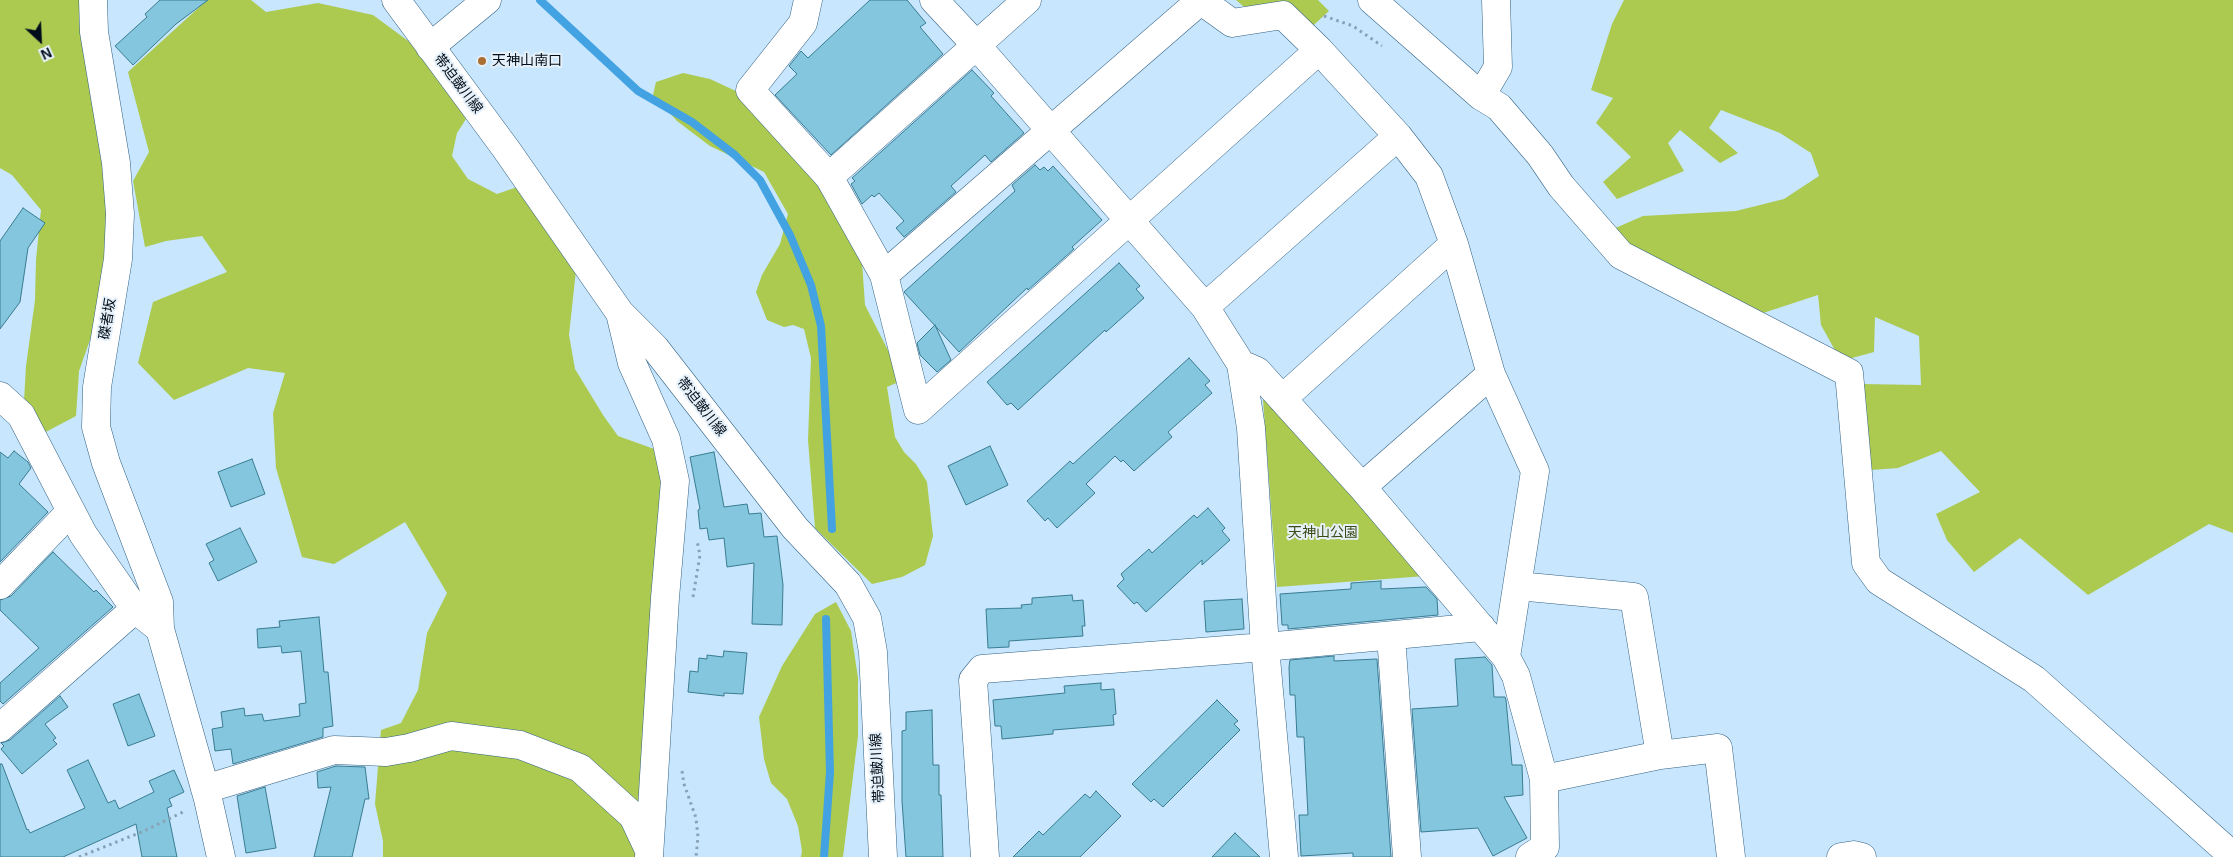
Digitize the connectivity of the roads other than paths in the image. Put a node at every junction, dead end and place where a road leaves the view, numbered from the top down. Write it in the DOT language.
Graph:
graph roads {
  1 [pos="93,0"];
  2 [pos="396,0"];
  3 [pos="487,0"];
  4 [pos="808,0"];
  5 [pos="934,0"];
  6 [pos="1027,0"];
  7 [pos="1200,0"];
  8 [pos="1372,0"];
  9 [pos="1496,0"];
  10 [pos="976,45"];
  11 [pos="430,47"];
  12 [pos="1319,50"];
  13 [pos="1481,96"];
  14 [pos="1052,131"];
  15 [pos="1398,136"];
  16 [pos="829,177"];
  17 [pos="1130,221"];
  18 [pos="1454,244"];
  19 [pos="884,275"];
  20 [pos="1205,307"];
  21 [pos="620,313"];
  22 [pos="1241,364"];
  23 [pos="1491,374"];
  24 [pos="0,396"];
  25 [pos="1282,399"];
  26 [pos="1362,487"];
  27 [pos="71,511"];
  28 [pos="0,585"];
  29 [pos="1518,586"];
  30 [pos="135,609"];
  31 [pos="1481,627"];
  32 [pos="160,629"];
  33 [pos="1390,636"];
  34 [pos="1265,647"];
  35 [pos="1506,657"];
  36 [pos="0,728"];
  37 [pos="1660,754"];
  38 [pos="1544,779"];
  39 [pos="206,794"];
  40 [pos="649,854"];
  41 [pos="2233,856"];
  42 [pos="221,857"];
  43 [pos="882,857"];
  44 [pos="986,857"];
  45 [pos="1284,857"];
  46 [pos="1407,857"];
  47 [pos="1530,857"];
  48 [pos="1731,857"];
  49 [pos="1841,857"];
  50 [pos="1862,857"];
  1 -- 32 [label="street, 磔者坂"];
  2 -- 11 [label="street, 帯迫皷川線"];
  3 -- 11 [label="street"];
  4 -- 16 [label="street"];
  5 -- 10 [label="street"];
  6 -- 10 [label="street"];
  7 -- 12 [label="street"];
  7 -- 14 [label="street"];
  8 -- 13 [label="street"];
  9 -- 13 [label="street"];
  10 -- 14 [label="street"];
  10 -- 16 [label="street"];
  11 -- 21 [label="street, 帯迫皷川線"];
  12 -- 15 [label="street"];
  12 -- 17 [label="street"];
  13 -- 41 [label="street"];
  14 -- 17 [label="street"];
  14 -- 19 [label="street"];
  15 -- 18 [label="street"];
  15 -- 20 [label="street"];
  16 -- 19 [label="street"];
  17 -- 19 [label="street"];
  17 -- 20 [label="street"];
  18 -- 23 [label="street"];
  18 -- 25 [label="street"];
  20 -- 22 [label="street"];
  21 -- 40 [label="street"];
  21 -- 43 [label="street, 帯迫皷川線"];
  22 -- 25 [label="street"];
  22 -- 34 [label="street"];
  23 -- 26 [label="street"];
  23 -- 29 [label="street"];
  24 -- 27 [label="street"];
  25 -- 26 [label="street"];
  26 -- 31 [label="street"];
  27 -- 28 [label="street"];
  27 -- 30 [label="street"];
  29 -- 35 [label="street"];
  29 -- 37 [label="street"];
  30 -- 32 [label="street"];
  30 -- 36 [label="street"];
  31 -- 33 [label="street"];
  31 -- 35 [label="street"];
  32 -- 39 [label="street, 磔者坂"];
  33 -- 34 [label="street"];
  33 -- 46 [label="street"];
  34 -- 44 [label="street"];
  34 -- 45 [label="street"];
  35 -- 38 [label="street"];
  37 -- 38 [label="street"];
  37 -- 48 [label="street"];
  38 -- 47 [label="street"];
  39 -- 40 [label="street"];
  39 -- 42 [label="street, 磔者坂"];
  49 -- 50 [label="street"];
}
